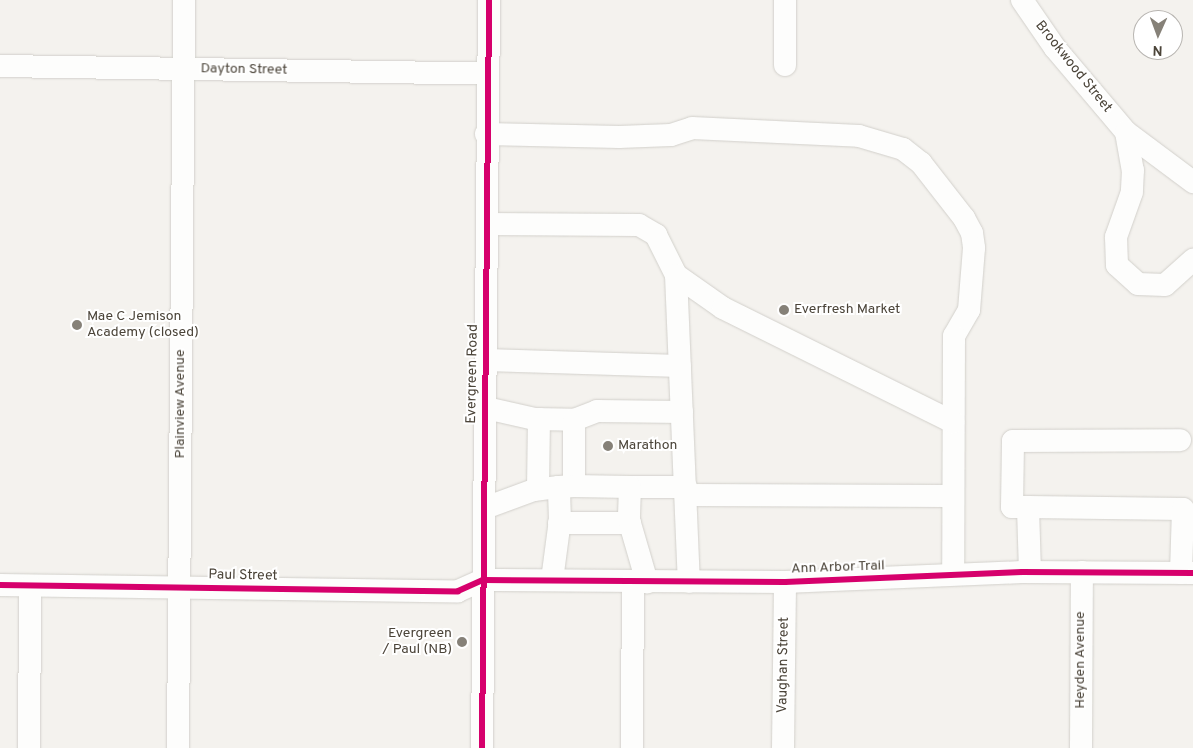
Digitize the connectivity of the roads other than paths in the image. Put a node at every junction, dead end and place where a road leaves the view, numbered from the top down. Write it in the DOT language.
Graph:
graph roads {
  1 [pos="184,0"];
  2 [pos="489,0"];
  3 [pos="785,0"];
  4 [pos="1022,0"];
  5 [pos="785,65"];
  6 [pos="0,66"];
  7 [pos="184,69"];
  8 [pos="488,74"];
  9 [pos="1126,132"];
  10 [pos="486,134"];
  11 [pos="1193,182"];
  12 [pos="487,224"];
  13 [pos="1193,260"];
  14 [pos="676,275"];
  15 [pos="486,360"];
  16 [pos="680,366"];
  17 [pos="486,408"];
  18 [pos="682,412"];
  19 [pos="539,419"];
  20 [pos="574,420"];
  21 [pos="953,422"];
  22 [pos="1180,440"];
  23 [pos="630,487"];
  24 [pos="557,488"];
  25 [pos="686,491"];
  26 [pos="951,496"];
  27 [pos="1028,507"];
  28 [pos="485,508"];
  29 [pos="560,523"];
  30 [pos="630,523"];
  31 [pos="1030,572"];
  32 [pos="1082,572"];
  33 [pos="1187,573"];
  34 [pos="953,574"];
  35 [pos="483,580"];
  36 [pos="552,580"];
  37 [pos="640,582"];
  38 [pos="689,582"];
  39 [pos="785,582"];
  40 [pos="0,585"];
  41 [pos="30,586"];
  42 [pos="180,588"];
  43 [pos="29,748"];
  44 [pos="178,748"];
  45 [pos="482,748"];
  46 [pos="632,748"];
  47 [pos="783,748"];
  48 [pos="1081,748"];
  1 -- 7 [label="street, Plainview Avenue"];
  2 -- 8 [label="street, Evergreen Road"];
  3 -- 5 [label="street"];
  4 -- 9 [label="street, Brookwood Street"];
  6 -- 7 [label="street, Dayton Street"];
  7 -- 8 [label="street, Dayton Street"];
  7 -- 42 [label="street, Plainview Avenue"];
  8 -- 10 [label="street, Evergreen Road"];
  9 -- 11 [label="street, Brookwood Street"];
  9 -- 13 [label="street"];
  10 -- 12 [label="street, Evergreen Road"];
  10 -- 21 [label="street"];
  12 -- 14 [label="street"];
  12 -- 15 [label="street, Evergreen Road"];
  14 -- 16 [label="street"];
  14 -- 21 [label="street"];
  15 -- 16 [label="street"];
  15 -- 17 [label="street, Evergreen Road"];
  16 -- 18 [label="street"];
  17 -- 19 [label="street"];
  17 -- 28 [label="street, Evergreen Road"];
  18 -- 20 [label="street"];
  18 -- 25 [label="street"];
  19 -- 20 [label="street"];
  19 -- 24 [label="street"];
  20 -- 24 [label="street"];
  21 -- 26 [label="street"];
  22 -- 27 [label="street"];
  23 -- 24 [label="street"];
  23 -- 25 [label="street"];
  23 -- 30 [label="street"];
  24 -- 28 [label="street"];
  24 -- 29 [label="street"];
  25 -- 26 [label="street"];
  25 -- 38 [label="street"];
  26 -- 34 [label="street"];
  27 -- 31 [label="street"];
  27 -- 33 [label="street"];
  28 -- 35 [label="street, Evergreen Road"];
  29 -- 30 [label="street"];
  29 -- 36 [label="street"];
  30 -- 37 [label="street"];
  31 -- 32 [label="street, Ann Arbor Trail"];
  31 -- 34 [label="street, Ann Arbor Trail"];
  32 -- 33 [label="street, Ann Arbor Trail"];
  32 -- 48 [label="street, Heyden Avenue"];
  34 -- 39 [label="street, Ann Arbor Trail"];
  35 -- 36 [label="street, Ann Arbor Trail"];
  35 -- 42 [label="street, Paul Street"];
  35 -- 45 [label="street, Evergreen Road"];
  36 -- 37 [label="street, Ann Arbor Trail"];
  37 -- 38 [label="street, Ann Arbor Trail"];
  37 -- 46 [label="street"];
  38 -- 39 [label="street, Ann Arbor Trail"];
  39 -- 47 [label="street, Vaughan Street"];
  40 -- 41 [label="street, Paul Street"];
  41 -- 42 [label="street, Paul Street"];
  41 -- 43 [label="street"];
  42 -- 44 [label="street, Plainview Avenue"];
}
